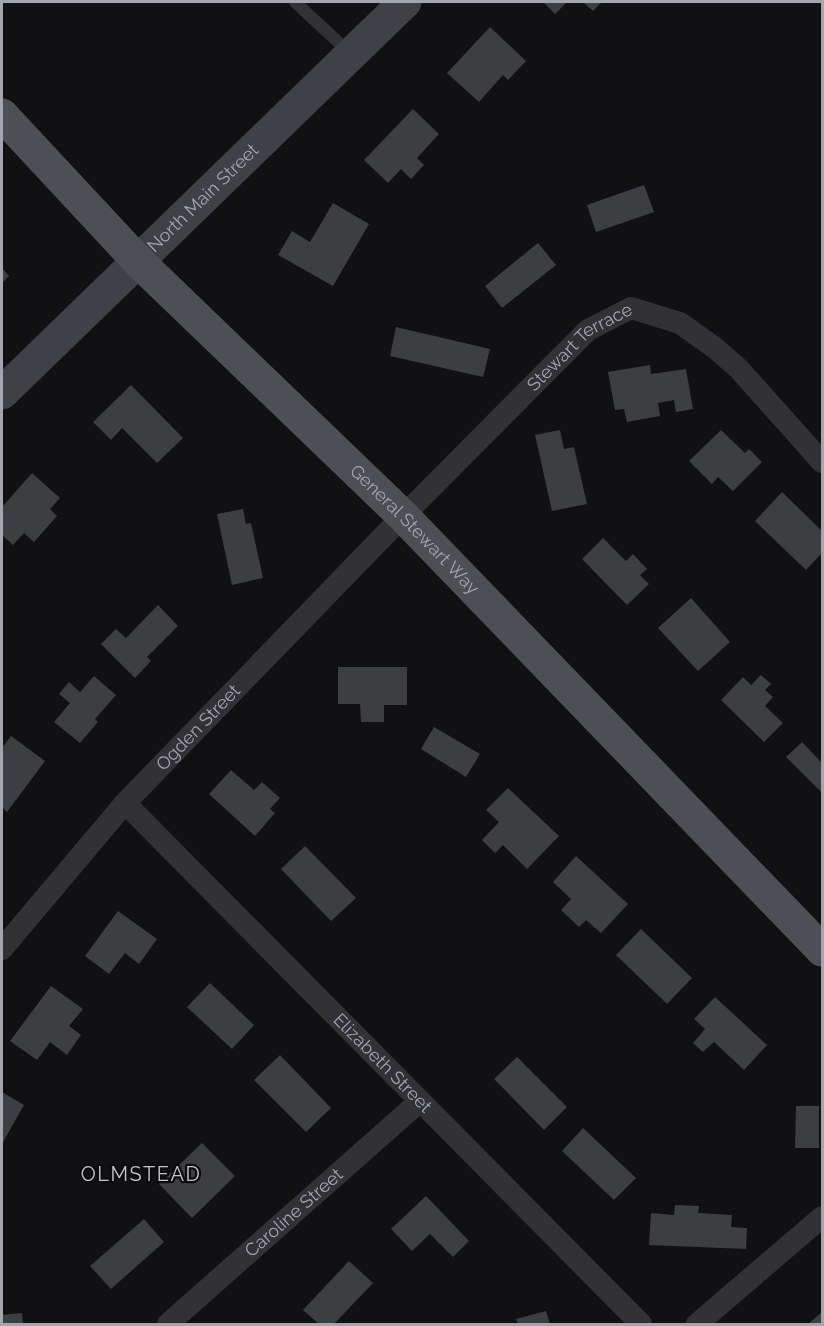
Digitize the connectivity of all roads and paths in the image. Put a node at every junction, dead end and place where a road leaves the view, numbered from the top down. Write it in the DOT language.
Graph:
graph roads {
  1 [pos="296,2"];
  2 [pos="405,2"];
  3 [pos="351,54"];
  4 [pos="9,128"];
  5 [pos="138,261"];
  6 [pos="2,393"];
  7 [pos="822,462"];
  8 [pos="403,516"];
  9 [pos="125,803"];
  10 [pos="2,949"];
  11 [pos="822,950"];
  12 [pos="420,1102"];
  13 [pos="822,1216"];
  14 [pos="168,1324"];
  15 [pos="640,1324"];
  16 [pos="697,1324"];
  1 -- 3 [label="lane"];
  2 -- 3 [label="street, North Main Street"];
  3 -- 5 [label="street, North Main Street"];
  4 -- 5 [label="main road, General Stewart Way"];
  5 -- 6 [label="street, North Main Street"];
  5 -- 8 [label="main road, General Stewart Way"];
  7 -- 8 [label="street, Stewart Terrace"];
  8 -- 9 [label="street, Ogden Street"];
  8 -- 11 [label="main road, General Stewart Way"];
  9 -- 10 [label="street, Ogden Street"];
  9 -- 12 [label="street, Elizabeth Street"];
  12 -- 14 [label="street, Caroline Street"];
  12 -- 15 [label="street, Elizabeth Street"];
  13 -- 16 [label="street"];
}
